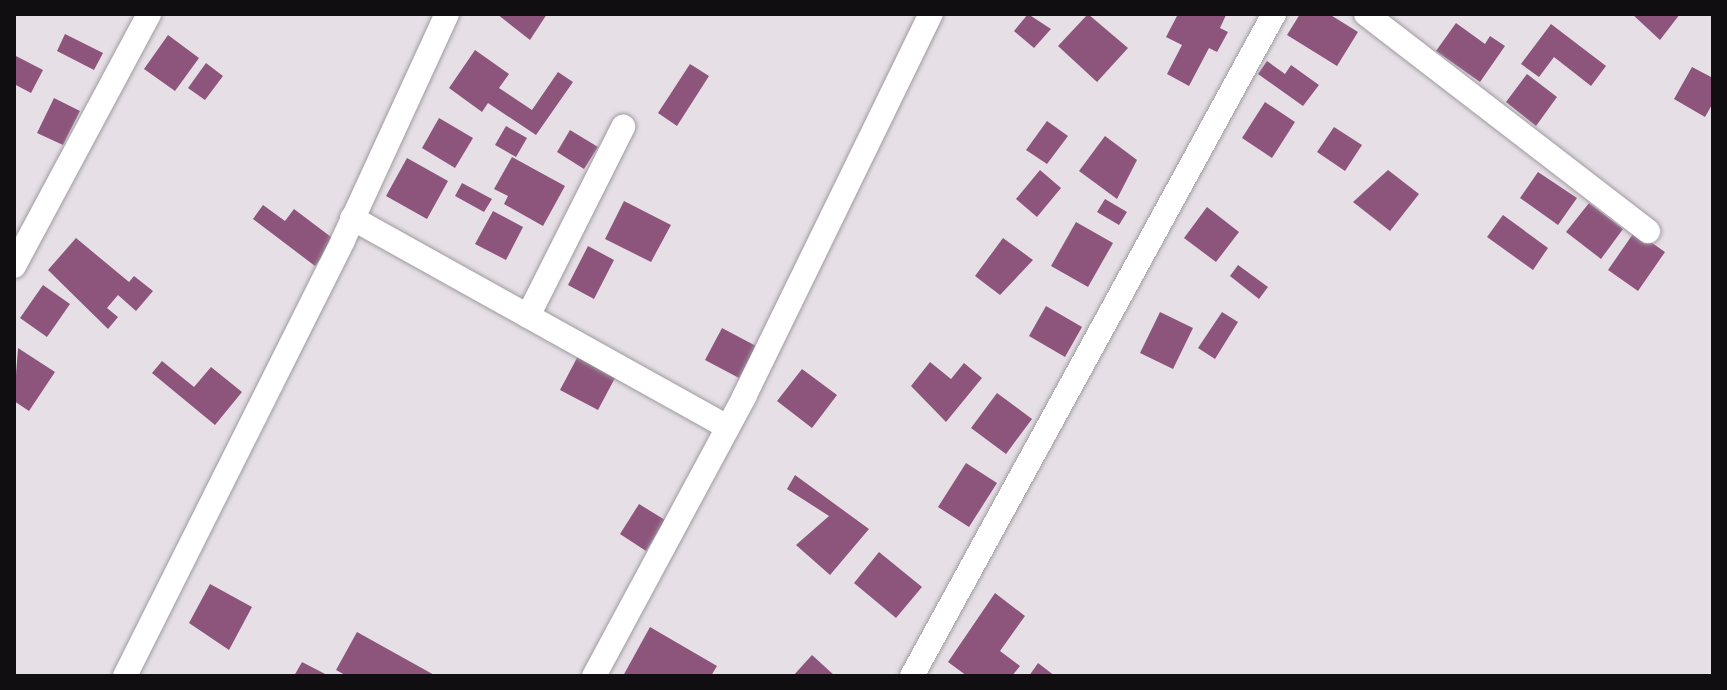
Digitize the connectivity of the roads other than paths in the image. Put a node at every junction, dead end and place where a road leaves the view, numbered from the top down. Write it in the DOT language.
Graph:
graph roads {
  1 [pos="149,14"];
  2 [pos="447,14"];
  3 [pos="931,14"];
  4 [pos="1274,14"];
  5 [pos="1366,14"];
  6 [pos="623,127"];
  7 [pos="352,218"];
  8 [pos="1648,231"];
  9 [pos="14,266"];
  10 [pos="528,316"];
  11 [pos="725,426"];
  12 [pos="125,676"];
  13 [pos="594,676"];
  14 [pos="912,676"];
  1 -- 9 [label="street"];
  2 -- 7 [label="street"];
  3 -- 11 [label="street"];
  4 -- 14 [label="street"];
  5 -- 8 [label="street"];
  6 -- 10 [label="street"];
  7 -- 10 [label="street"];
  7 -- 12 [label="street"];
  10 -- 11 [label="street"];
  11 -- 13 [label="street"];
}
